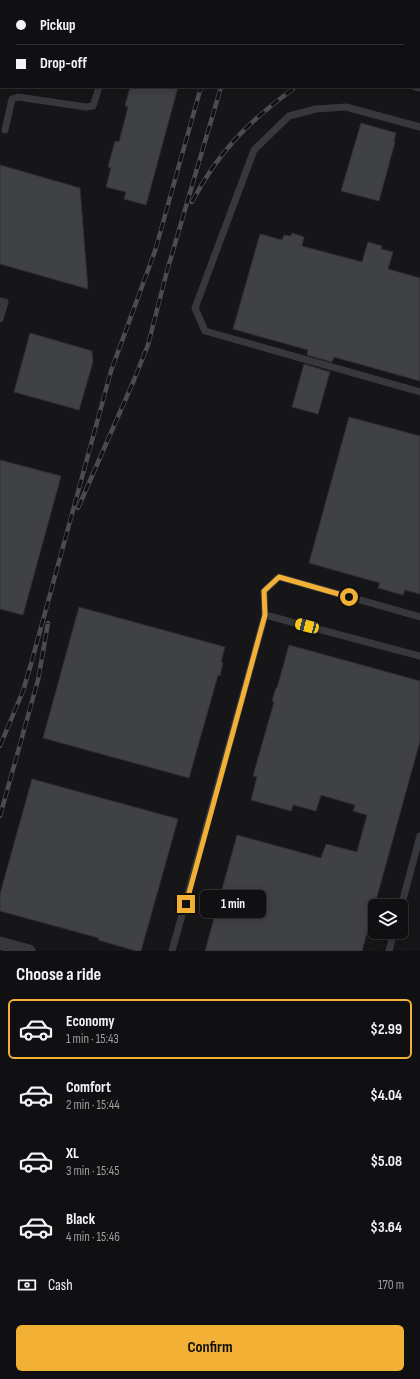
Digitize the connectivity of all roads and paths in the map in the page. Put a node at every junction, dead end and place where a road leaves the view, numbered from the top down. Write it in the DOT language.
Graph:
graph roads {
  1 [pos="99,88"];
  2 [pos="420,127"];
  3 [pos="5,130"];
  4 [pos="0,301"];
  5 [pos="0,319"];
  6 [pos="420,392"];
  7 [pos="265,615"];
  8 [pos="420,617"];
  9 [pos="420,656"];
  10 [pos="420,836"];
  11 [pos="403,899"];
  12 [pos="392,939"];
  13 [pos="0,943"];
  14 [pos="29,951"];
  15 [pos="172,951"];
  16 [pos="389,951"];
  1 -- 3 [label="lane"];
  2 -- 6 [label="lane"];
  4 -- 5 [label="lane"];
  7 -- 8 [label="lane"];
  7 -- 9 [label="lane"];
  7 -- 15 [label="lane"];
  10 -- 11 [label="lane"];
  12 -- 16 [label="lane"];
  13 -- 14 [label="street"];
}
